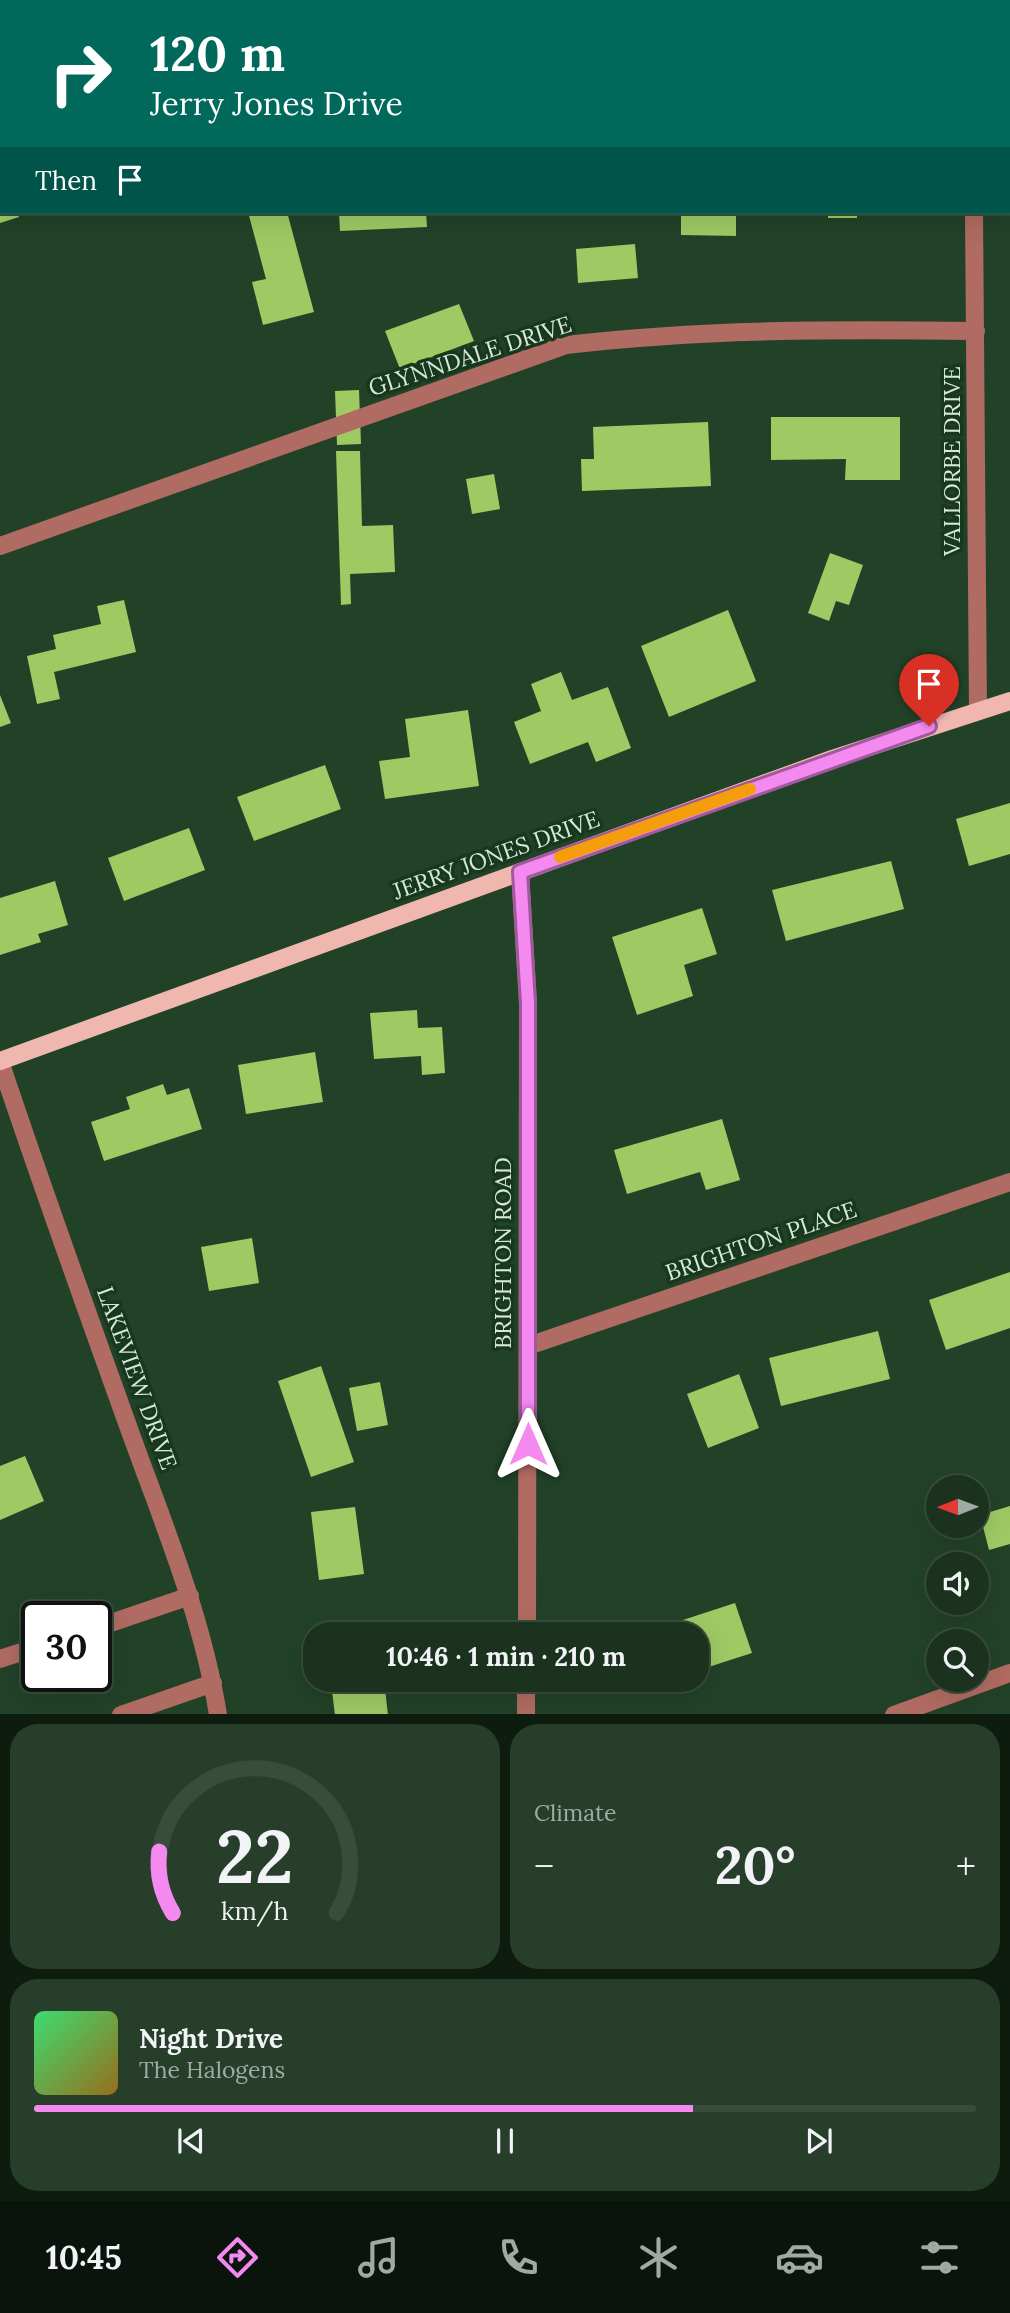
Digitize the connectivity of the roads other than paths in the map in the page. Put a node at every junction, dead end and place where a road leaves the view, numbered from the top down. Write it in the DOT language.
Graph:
graph roads {
  1 [pos="974,214"];
  2 [pos="976,331"];
  3 [pos="0,546"];
  4 [pos="1010,701"];
  5 [pos="978,709"];
  6 [pos="520,872"];
  7 [pos="0,1061"];
  8 [pos="1010,1182"];
  9 [pos="528,1346"];
  10 [pos="190,1596"];
  11 [pos="527,1622"];
  12 [pos="112,1623"];
  13 [pos="21,1652"];
  14 [pos="0,1659"];
  15 [pos="1010,1673"];
  16 [pos="214,1683"];
  17 [pos="526,1692"];
  18 [pos="121,1714"];
  19 [pos="218,1714"];
  20 [pos="526,1714"];
  21 [pos="894,1714"];
  1 -- 2 [label="street, VALLORBE DRIVE"];
  2 -- 3 [label="street, GLYNNDALE DRIVE"];
  2 -- 5 [label="street, VALLORBE DRIVE"];
  4 -- 5 [label="main road, JERRY JONES DRIVE"];
  5 -- 6 [label="main road, JERRY JONES DRIVE"];
  6 -- 7 [label="main road, JERRY JONES DRIVE"];
  6 -- 9 [label="street, BRIGHTON ROAD"];
  7 -- 10 [label="street, LAKEVIEW DRIVE"];
  8 -- 9 [label="street, BRIGHTON PLACE"];
  9 -- 11 [label="street, BRIGHTON ROAD"];
  10 -- 12 [label="street"];
  10 -- 16 [label="street, LAKEVIEW DRIVE"];
  13 -- 14 [label="street"];
  15 -- 21 [label="street"];
  16 -- 18 [label="street"];
  16 -- 19 [label="street, LAKEVIEW DRIVE"];
  17 -- 20 [label="street"];
}
